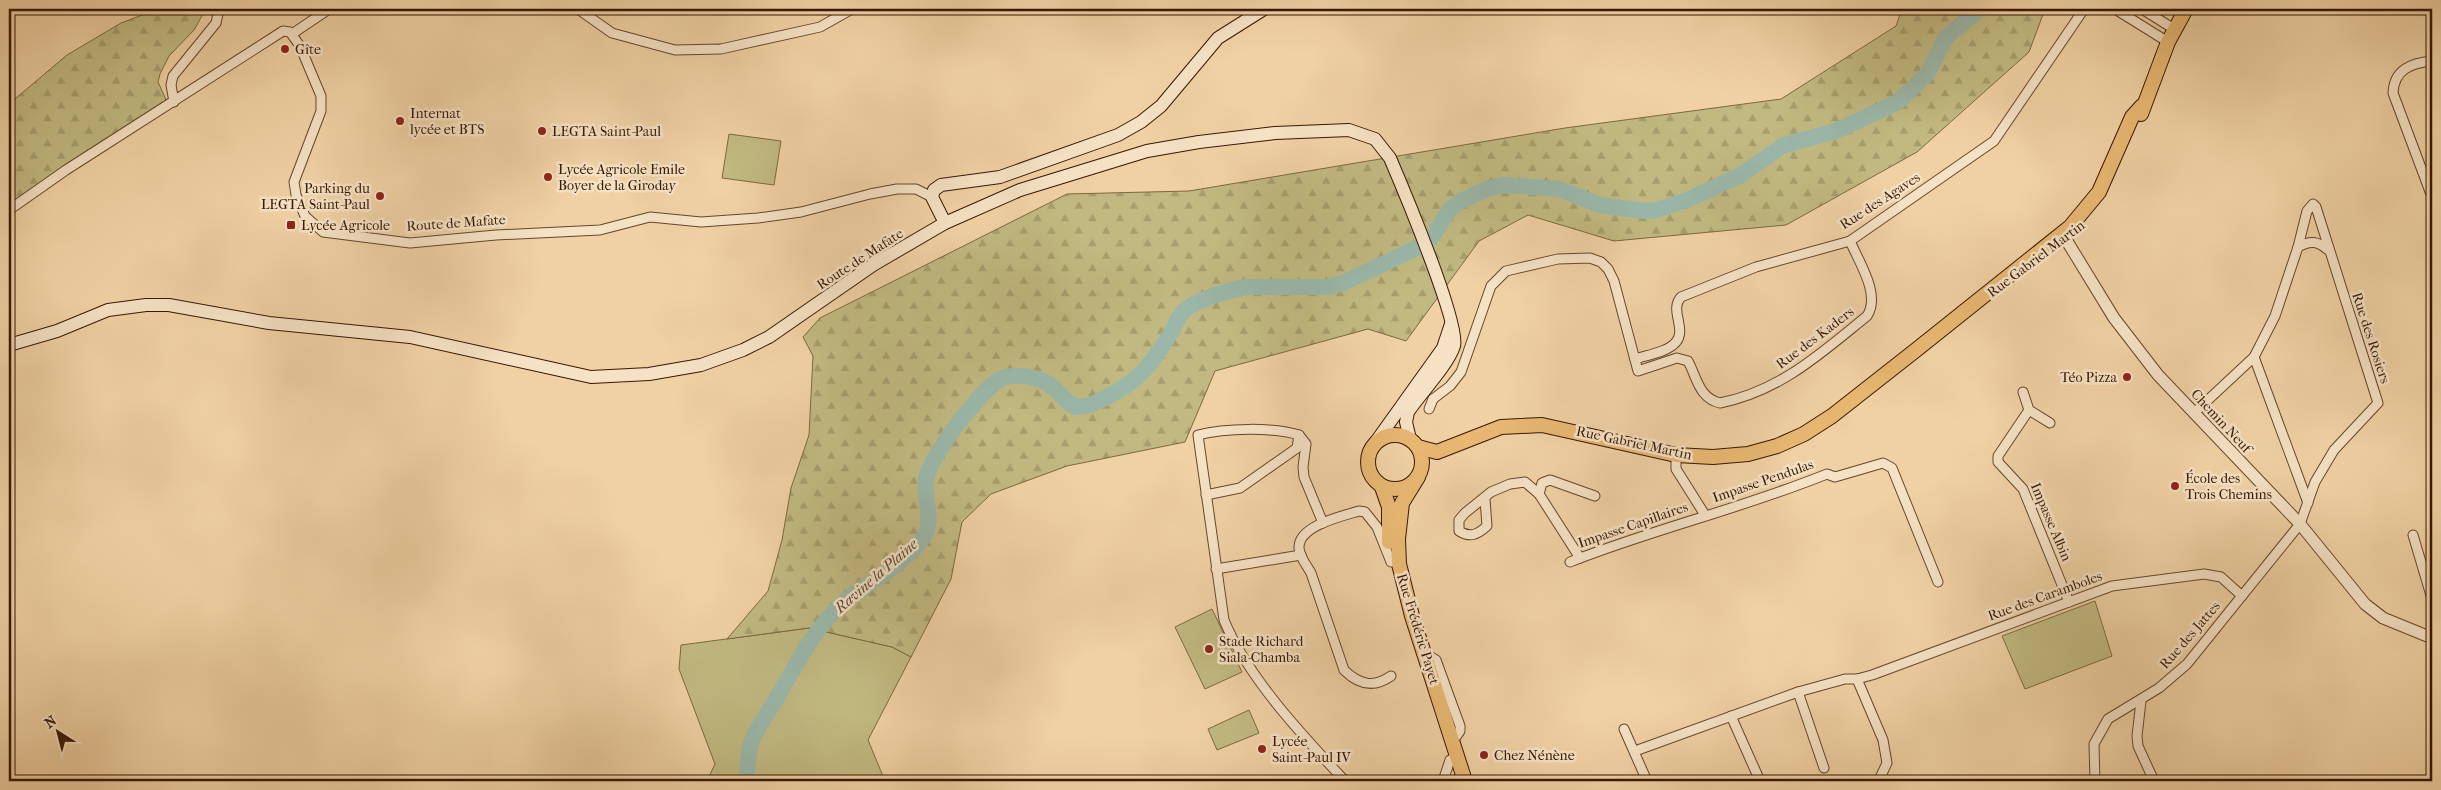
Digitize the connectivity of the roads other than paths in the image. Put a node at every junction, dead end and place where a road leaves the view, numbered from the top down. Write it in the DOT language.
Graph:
graph roads {
  1 [pos="219,9"];
  2 [pos="329,9"];
  3 [pos="578,9"];
  4 [pos="852,9"];
  5 [pos="1264,9"];
  6 [pos="2084,9"];
  7 [pos="2115,9"];
  8 [pos="2142,9"];
  9 [pos="2186,9"];
  10 [pos="2174,29"];
  11 [pos="292,34"];
  12 [pos="2168,42"];
  13 [pos="2432,61"];
  14 [pos="174,102"];
  15 [pos="932,197"];
  16 [pos="2432,197"];
  17 [pos="9,210"];
  18 [pos="945,223"];
  19 [pos="2064,236"];
  20 [pos="1850,241"];
  21 [pos="2298,247"];
  22 [pos="2328,250"];
  23 [pos="1452,319"];
  24 [pos="9,345"];
  25 [pos="2254,357"];
  26 [pos="1635,359"];
  27 [pos="2023,392"];
  28 [pos="1420,396"];
  29 [pos="1433,399"];
  30 [pos="1402,402"];
  31 [pos="1429,408"];
  32 [pos="2029,410"];
  33 [pos="2194,414"];
  34 [pos="2050,423"];
  35 [pos="1374,443"];
  36 [pos="1414,443"];
  37 [pos="1458,444"];
  38 [pos="1302,449"];
  39 [pos="1676,455"];
  40 [pos="1419,474"];
  41 [pos="1382,487"];
  42 [pos="1539,494"];
  43 [pos="1206,495"];
  44 [pos="1595,496"];
  45 [pos="1485,499"];
  46 [pos="2308,503"];
  47 [pos="1705,515"];
  48 [pos="1323,524"];
  49 [pos="2300,524"];
  50 [pos="2413,535"];
  51 [pos="1301,555"];
  52 [pos="1580,558"];
  53 [pos="1391,562"];
  54 [pos="1570,562"];
  55 [pos="1216,569"];
  56 [pos="1938,582"];
  57 [pos="2242,596"];
  58 [pos="2432,599"];
  59 [pos="2069,602"];
  60 [pos="2432,638"];
  61 [pos="1391,676"];
  62 [pos="1857,679"];
  63 [pos="1798,692"];
  64 [pos="2141,701"];
  65 [pos="1731,716"];
  66 [pos="1624,729"];
  67 [pos="1634,751"];
  68 [pos="1454,758"];
  69 [pos="1824,768"];
  70 [pos="1879,780"];
  71 [pos="1345,781"];
  72 [pos="1443,781"];
  73 [pos="1457,781"];
  74 [pos="1466,781"];
  75 [pos="1647,781"];
  76 [pos="1760,781"];
  77 [pos="2096,781"];
  78 [pos="2154,781"];
  1 -- 14 [label="street"];
  2 -- 11 [label="street"];
  3 -- 4 [label="street"];
  5 -- 15 [label="main road"];
  6 -- 20 [label="street, Rue des Agaves"];
  7 -- 12 [label="street"];
  8 -- 10 [label="street"];
  9 -- 10 [label="main road, Rue Gabriel Martin"];
  10 -- 12 [label="main road, Rue Gabriel Martin"];
  11 -- 14 [label="street"];
  11 -- 15 [label="street, Route de Mafate"];
  12 -- 19 [label="main road, Rue Gabriel Martin"];
  13 -- 16 [label="street"];
  14 -- 17 [label="street"];
  15 -- 18 [label="main road"];
  18 -- 23 [label="main road, Route de Mafate"];
  18 -- 24 [label="main road, Route de Mafate"];
  19 -- 33 [label="street, Chemin Neuf"];
  19 -- 39 [label="main road, Rue Gabriel Martin"];
  20 -- 26 [label="street, Rue des Agaves"];
  20 -- 26 [label="street, Rue des Kaders"];
  21 -- 22 [label="street"];
  21 -- 22 [label="street, Rue des Rosiers"];
  21 -- 25 [label="street, Rue des Rosiers"];
  22 -- 46 [label="street, Rue des Rosiers"];
  23 -- 28 [label="main road, Route de Mafate"];
  23 -- 30 [label="main road"];
  25 -- 33 [label="street, Rue des Rosiers"];
  25 -- 46 [label="street"];
  26 -- 29 [label="street"];
  27 -- 32 [label="street"];
  28 -- 29 [label="street"];
  28 -- 30 [label="street"];
  28 -- 36 [label="main road, Route de Mafate"];
  29 -- 31 [label="street"];
  30 -- 35 [label="main road"];
  32 -- 34 [label="street"];
  32 -- 59 [label="street, Impasse Albin"];
  33 -- 49 [label="street, Chemin Neuf"];
  35 -- 36 [label="main road"];
  35 -- 41 [label="main road"];
  36 -- 37 [label="main road, Rue Gabriel Martin"];
  36 -- 40 [label="main road"];
  37 -- 39 [label="main road, Rue Gabriel Martin"];
  37 -- 40 [label="main road, Rue Gabriel Martin"];
  38 -- 43 [label="street"];
  38 -- 43 [label="street"];
  38 -- 48 [label="street"];
  39 -- 47 [label="street, Impasse Pendulas"];
  40 -- 41 [label="main road"];
  40 -- 68 [label="main road, Rue Frédéric Payet"];
  41 -- 53 [label="main road, Rue Frédéric Payet"];
  42 -- 44 [label="street"];
  42 -- 45 [label="street"];
  42 -- 52 [label="street"];
  43 -- 55 [label="street"];
  46 -- 49 [label="street, Rue des Rosiers"];
  47 -- 52 [label="street, Impasse Capillaires"];
  47 -- 56 [label="street, Impasse Pendulas"];
  48 -- 51 [label="street"];
  48 -- 53 [label="street"];
  49 -- 57 [label="street, Rue des Jattes"];
  49 -- 60 [label="street, Chemin Neuf"];
  50 -- 58 [label="street"];
  51 -- 55 [label="street"];
  51 -- 61 [label="street"];
  52 -- 54 [label="street, Impasse Capillaires"];
  53 -- 68 [label="main road, Rue Frédéric Payet"];
  55 -- 71 [label="street"];
  57 -- 59 [label="street, Rue des Caramboles"];
  57 -- 64 [label="street, Rue des Jattes"];
  59 -- 62 [label="street, Rue des Caramboles"];
  62 -- 63 [label="street, Rue des Caramboles"];
  62 -- 70 [label="street"];
  63 -- 65 [label="street, Rue des Caramboles"];
  63 -- 69 [label="street"];
  64 -- 77 [label="street, Rue des Jattes"];
  64 -- 78 [label="street"];
  65 -- 67 [label="street, Rue des Caramboles"];
  65 -- 76 [label="street"];
  66 -- 67 [label="street"];
  67 -- 75 [label="street"];
  68 -- 72 [label="street"];
  68 -- 73 [label="main road, Rue Frédéric Payet"];
  68 -- 74 [label="main road, Rue Frédéric Payet"];
}
